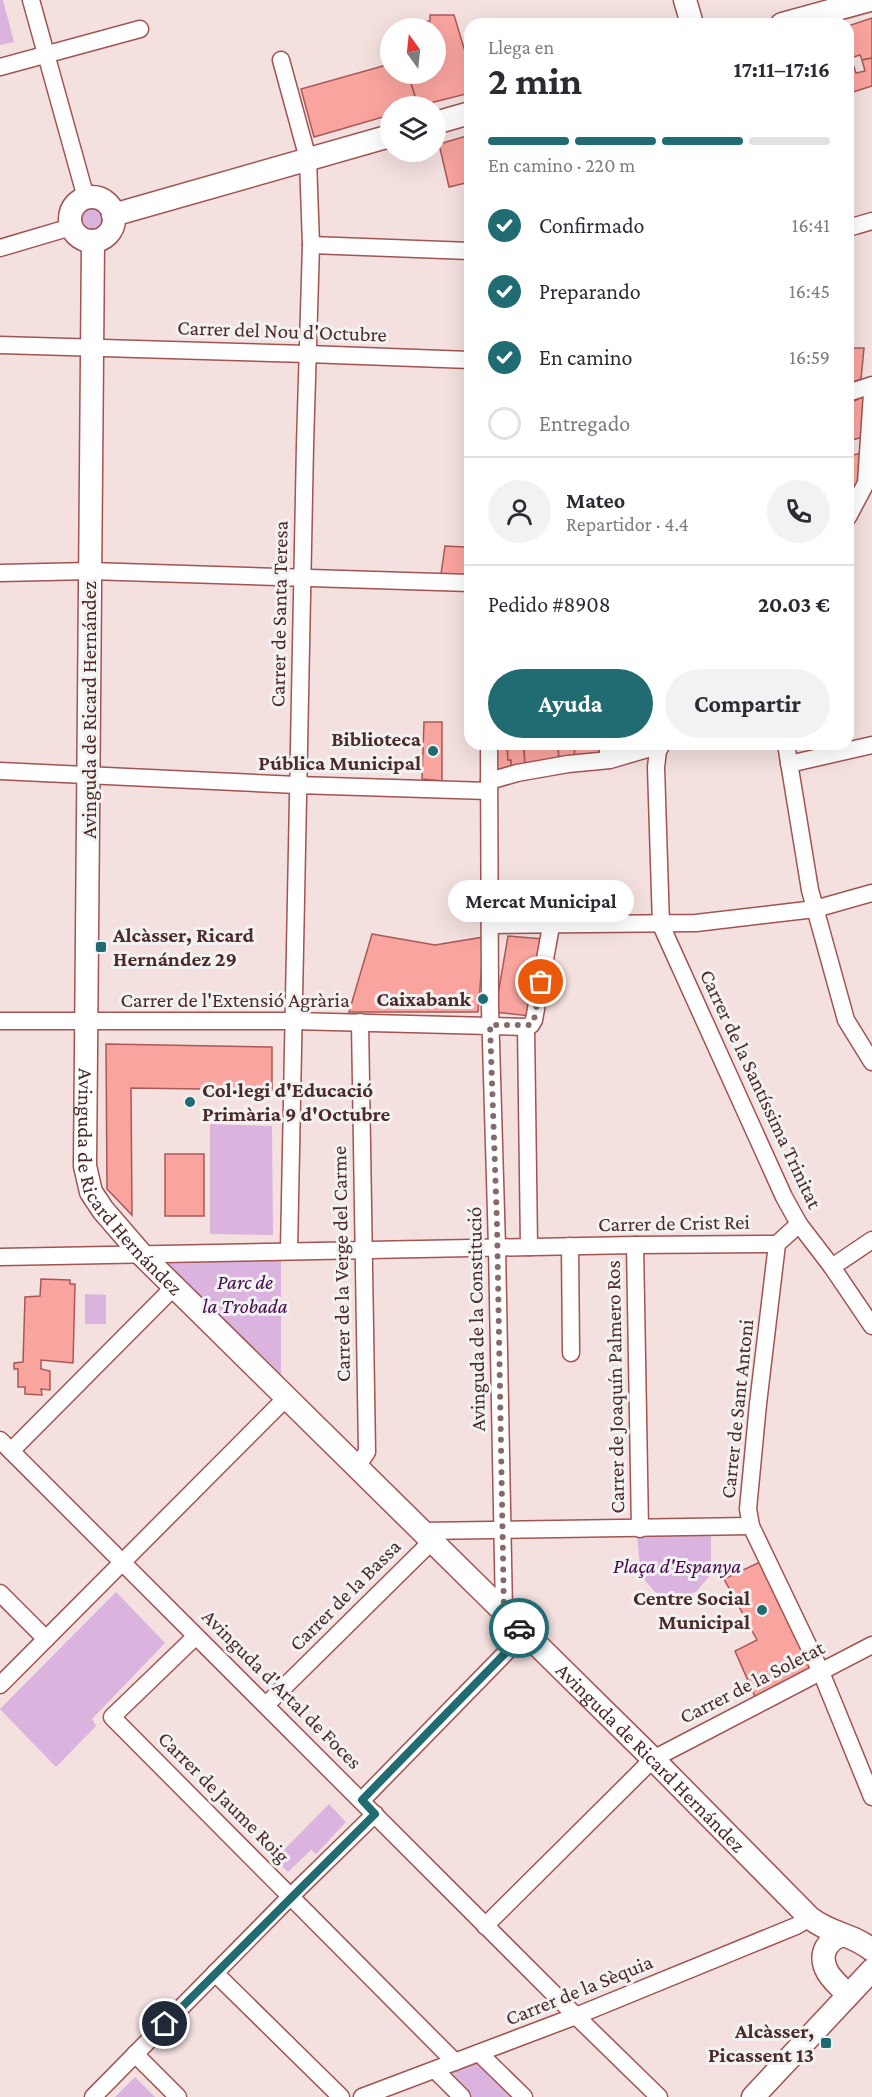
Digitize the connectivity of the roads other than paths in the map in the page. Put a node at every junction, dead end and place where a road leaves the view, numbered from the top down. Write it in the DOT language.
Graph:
graph roads {
  1 [pos="31,0"];
  2 [pos="685,0"];
  3 [pos="870,0"];
  4 [pos="812,8"];
  5 [pos="690,18"];
  6 [pos="793,18"];
  7 [pos="140,29"];
  8 [pos="46,54"];
  9 [pos="281,60"];
  10 [pos="0,67"];
  11 [pos="464,115"];
  12 [pos="446,120"];
  13 [pos="380,139"];
  14 [pos="308,159"];
  15 [pos="86,198"];
  16 [pos="113,215"];
  17 [pos="872,221"];
  18 [pos="854,226"];
  19 [pos="71,227"];
  20 [pos="93,241"];
  21 [pos="311,245"];
  22 [pos="0,248"];
  23 [pos="464,251"];
  24 [pos="0,345"];
  25 [pos="92,347"];
  26 [pos="307,354"];
  27 [pos="464,360"];
  28 [pos="872,385"];
  29 [pos="854,391"];
  30 [pos="872,393"];
  31 [pos="854,506"];
  32 [pos="90,572"];
  33 [pos="0,573"];
  34 [pos="303,577"];
  35 [pos="464,583"];
  36 [pos="872,745"];
  37 [pos="854,749"];
  38 [pos="489,750"];
  39 [pos="623,750"];
  40 [pos="658,750"];
  41 [pos="787,750"];
  42 [pos="850,750"];
  43 [pos="608,752"];
  44 [pos="789,764"];
  45 [pos="0,771"];
  46 [pos="88,774"];
  47 [pos="297,785"];
  48 [pos="488,786"];
  49 [pos="872,893"];
  50 [pos="815,909"];
  51 [pos="490,925"];
  52 [pos="661,925"];
  53 [pos="551,926"];
  54 [pos="0,1021"];
  55 [pos="88,1022"];
  56 [pos="293,1022"];
  57 [pos="360,1022"];
  58 [pos="490,1025"];
  59 [pos="526,1027"];
  60 [pos="872,1062"];
  61 [pos="799,1224"];
  62 [pos="118,1228"];
  63 [pos="872,1240"];
  64 [pos="777,1244"];
  65 [pos="635,1245"];
  66 [pos="570,1246"];
  67 [pos="497,1247"];
  68 [pos="529,1247"];
  69 [pos="363,1250"];
  70 [pos="289,1251"];
  71 [pos="141,1254"];
  72 [pos="102,1256"];
  73 [pos="0,1257"];
  74 [pos="832,1267"];
  75 [pos="174,1287"];
  76 [pos="872,1326"];
  77 [pos="571,1353"];
  78 [pos="286,1398"];
  79 [pos="6,1445"];
  80 [pos="357,1467"];
  81 [pos="751,1527"];
  82 [pos="640,1529"];
  83 [pos="502,1531"];
  84 [pos="426,1536"];
  85 [pos="122,1563"];
  86 [pos="0,1593"];
  87 [pos="504,1613"];
  88 [pos="524,1634"];
  89 [pos="196,1635"];
  90 [pos="46,1639"];
  91 [pos="872,1645"];
  92 [pos="821,1672"];
  93 [pos="0,1685"];
  94 [pos="266,1705"];
  95 [pos="653,1759"];
  96 [pos="872,1797"];
  97 [pos="362,1800"];
  98 [pos="375,1814"];
  99 [pos="291,1896"];
  100 [pos="813,1921"];
  101 [pos="485,1926"];
  102 [pos="843,1935"];
  103 [pos="825,1950"];
  104 [pos="872,1950"];
  105 [pos="872,1970"];
  106 [pos="215,1973"];
  107 [pos="848,1995"];
  108 [pos="576,2016"];
  109 [pos="479,2053"];
  110 [pos="135,2054"];
  111 [pos="455,2062"];
  112 [pos="435,2070"];
  113 [pos="93,2097"];
  114 [pos="178,2097"];
  115 [pos="341,2097"];
  116 [pos="363,2097"];
  117 [pos="462,2097"];
  118 [pos="524,2097"];
  119 [pos="659,2097"];
  120 [pos="753,2097"];
  1 -- 8 [label="street"];
  2 -- 5 [label="street"];
  3 -- 4 [label="street"];
  4 -- 6 [label="street"];
  7 -- 8 [label="street"];
  8 -- 10 [label="street"];
  8 -- 15 [label="street"];
  9 -- 14 [label="street, Carrer de Santa Teresa"];
  11 -- 12 [label="street"];
  13 -- 14 [label="street"];
  14 -- 16 [label="street"];
  14 -- 21 [label="street, Carrer de Santa Teresa"];
  15 -- 16 [label="street"];
  15 -- 19 [label="street"];
  16 -- 20 [label="street"];
  17 -- 18 [label="street"];
  19 -- 20 [label="street"];
  19 -- 22 [label="street"];
  20 -- 25 [label="street, Avinguda de Ricard Hernández"];
  21 -- 23 [label="street"];
  21 -- 26 [label="street, Carrer de Santa Teresa"];
  24 -- 25 [label="street, Carrer del Nou d'Octubre"];
  25 -- 26 [label="street, Carrer del Nou d'Octubre"];
  25 -- 32 [label="street, Avinguda de Ricard Hernández"];
  26 -- 27 [label="street, Carrer del Nou d'Octubre"];
  26 -- 34 [label="street, Carrer de Santa Teresa"];
  28 -- 29 [label="street"];
  30 -- 31 [label="street"];
  32 -- 33 [label="street"];
  32 -- 34 [label="street"];
  32 -- 46 [label="street, Avinguda de Ricard Hernández"];
  34 -- 35 [label="street"];
  34 -- 47 [label="street, Carrer de Santa Teresa"];
  36 -- 37 [label="street"];
  38 -- 48 [label="street, Avinguda de la Constitució"];
  39 -- 43 [label="street"];
  40 -- 52 [label="street"];
  41 -- 44 [label="street"];
  42 -- 44 [label="street"];
  43 -- 48 [label="street"];
  44 -- 50 [label="street"];
  45 -- 46 [label="street"];
  46 -- 47 [label="street"];
  46 -- 55 [label="street, Avinguda de Ricard Hernández"];
  47 -- 48 [label="street"];
  47 -- 56 [label="street, Carrer de Santa Teresa"];
  48 -- 51 [label="street, Avinguda de la Constitució"];
  49 -- 50 [label="street"];
  50 -- 52 [label="street"];
  50 -- 60 [label="street"];
  51 -- 53 [label="street"];
  51 -- 58 [label="street, Avinguda de la Constitució"];
  52 -- 53 [label="street"];
  52 -- 61 [label="street, Carrer de la Santíssima Trinitat"];
  53 -- 59 [label="street"];
  54 -- 55 [label="street, Carrer de l'Extensió Agrària"];
  55 -- 56 [label="street, Carrer de l'Extensió Agrària"];
  55 -- 62 [label="street, Avinguda de Ricard Hernández"];
  56 -- 57 [label="street, Carrer de l'Extensió Agrària"];
  56 -- 70 [label="street, Carrer de Santa Teresa"];
  57 -- 58 [label="street, Carrer de l'Extensió Agrària"];
  57 -- 69 [label="street, Carrer de la Verge del Carme"];
  58 -- 59 [label="street, Carrer de l'Extensió Agrària"];
  58 -- 67 [label="street, Avinguda de la Constitució"];
  59 -- 68 [label="street"];
  61 -- 64 [label="street"];
  61 -- 74 [label="street, Carrer de la Santíssima Trinitat"];
  62 -- 71 [label="street, Avinguda de Ricard Hernández"];
  62 -- 72 [label="street"];
  63 -- 74 [label="street"];
  64 -- 65 [label="street, Carrer de Crist Rei"];
  64 -- 81 [label="street, Carrer de Sant Antoni"];
  65 -- 66 [label="street, Carrer de Crist Rei"];
  65 -- 82 [label="street, Carrer de Joaquín Palmero Ros"];
  66 -- 68 [label="street, Carrer de Crist Rei"];
  66 -- 77 [label="street, Carrer de Crist Rei"];
  67 -- 68 [label="street, Carrer de Crist Rei"];
  67 -- 69 [label="street, Carrer de Crist Rei"];
  67 -- 83 [label="street, Avinguda de la Constitució"];
  69 -- 70 [label="street, Carrer de Crist Rei"];
  69 -- 80 [label="street, Carrer de la Verge del Carme"];
  70 -- 71 [label="street, Carrer de Crist Rei"];
  71 -- 72 [label="street, Carrer de Crist Rei"];
  71 -- 75 [label="street, Avinguda de Ricard Hernández"];
  72 -- 73 [label="street, Carrer de Crist Rei"];
  74 -- 76 [label="street, Carrer de la Santíssima Trinitat"];
  75 -- 78 [label="street, Avinguda de Ricard Hernández"];
  75 -- 79 [label="street"];
  78 -- 80 [label="street, Avinguda de Ricard Hernández"];
  78 -- 85 [label="street"];
  79 -- 85 [label="street, Avinguda d'Artal de Foces"];
  80 -- 84 [label="street, Avinguda de Ricard Hernández"];
  81 -- 82 [label="street"];
  81 -- 92 [label="street, Carrer de Sant Antoni"];
  82 -- 83 [label="street"];
  83 -- 84 [label="street"];
  83 -- 87 [label="street, Avinguda de la Constitució"];
  84 -- 87 [label="street, Avinguda de Ricard Hernández"];
  84 -- 94 [label="street, Carrer de la Bassa"];
  85 -- 89 [label="street, Avinguda d'Artal de Foces"];
  85 -- 90 [label="street"];
  86 -- 90 [label="street"];
  87 -- 88 [label="street, Avinguda de Ricard Hernández"];
  88 -- 95 [label="street, Avinguda de Ricard Hernández"];
  88 -- 97 [label="street"];
  89 -- 94 [label="street, Avinguda d'Artal de Foces"];
  89 -- 99 [label="street, Carrer de Jaume Roig"];
  90 -- 93 [label="street"];
  91 -- 92 [label="street, Carrer de la Soletat"];
  92 -- 95 [label="street, Carrer de la Soletat"];
  92 -- 96 [label="street, Carrer de Sant Antoni"];
  94 -- 97 [label="street, Avinguda d'Artal de Foces"];
  95 -- 100 [label="street, Avinguda de Ricard Hernández"];
  95 -- 101 [label="street, Carrer de la Soletat"];
  97 -- 98 [label="street, Avinguda d'Artal de Foces"];
  98 -- 99 [label="street"];
  98 -- 101 [label="street, Avinguda d'Artal de Foces"];
  99 -- 106 [label="street"];
  99 -- 111 [label="street, Carrer de Jaume Roig"];
  100 -- 102 [label="street, Avinguda de Ricard Hernández"];
  100 -- 103 [label="street, Avinguda de Ricard Hernández"];
  100 -- 108 [label="street, Carrer de la Sèquia"];
  101 -- 108 [label="street, Avinguda d'Artal de Foces"];
  102 -- 103 [label="street"];
  102 -- 104 [label="street, Avinguda de Ricard Hernández"];
  103 -- 107 [label="street, Avinguda de Ricard Hernández"];
  105 -- 107 [label="street"];
  106 -- 110 [label="street"];
  106 -- 115 [label="street"];
  107 -- 120 [label="street"];
  108 -- 109 [label="street, Carrer de la Sèquia"];
  108 -- 119 [label="street, Avinguda d'Artal de Foces"];
  109 -- 111 [label="street, Carrer de la Sèquia"];
  109 -- 118 [label="street"];
  110 -- 113 [label="street"];
  110 -- 114 [label="street"];
  111 -- 112 [label="street, Carrer de la Sèquia"];
  112 -- 116 [label="street, Carrer de la Sèquia"];
  112 -- 117 [label="street"];
}
